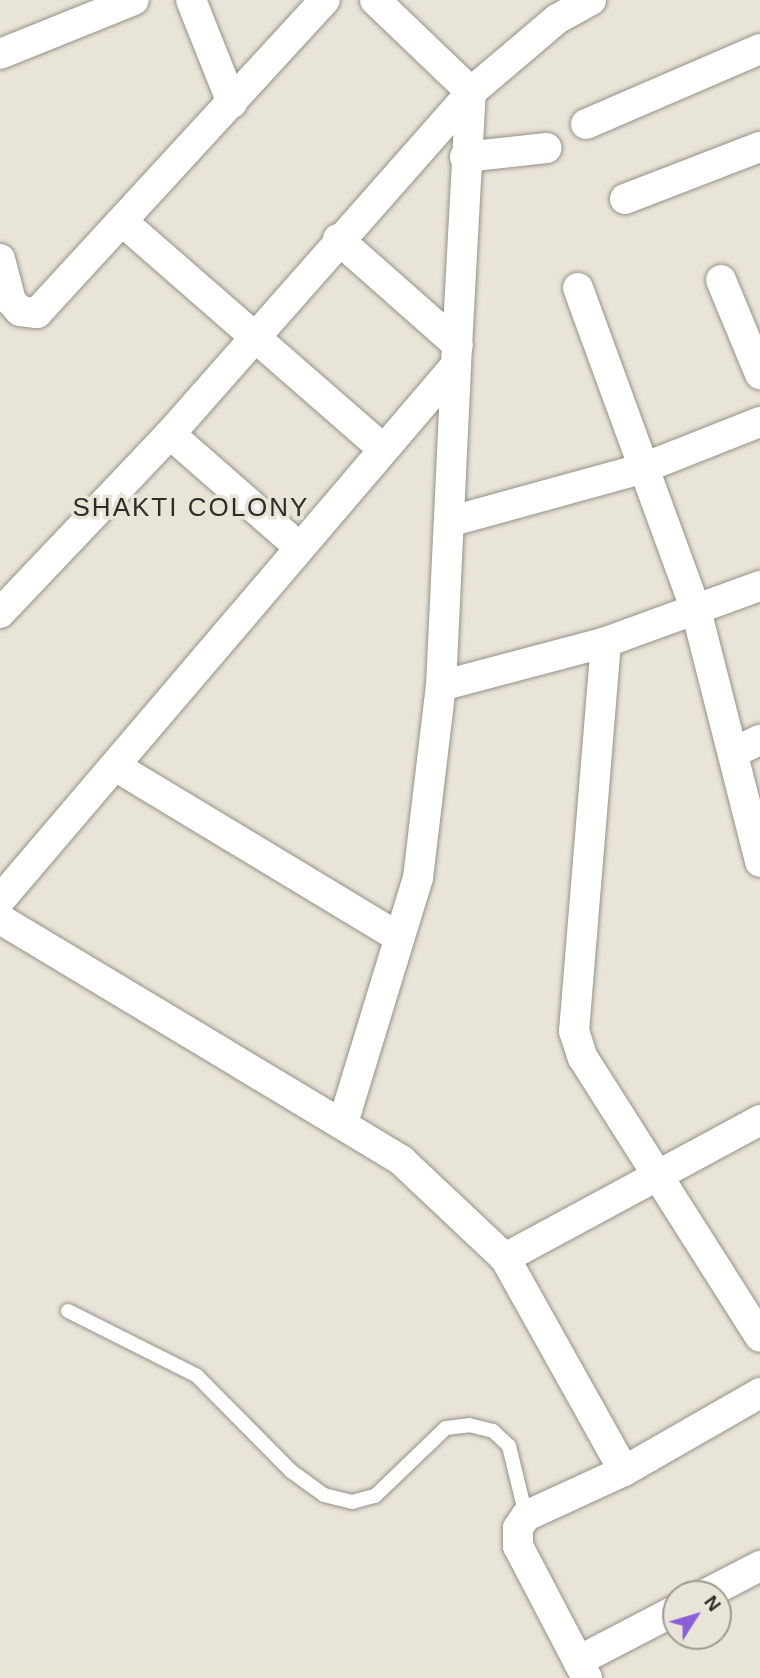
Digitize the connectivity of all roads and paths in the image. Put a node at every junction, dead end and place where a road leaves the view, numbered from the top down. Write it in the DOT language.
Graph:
graph roads {
  1 [pos="134,0"];
  2 [pos="191,0"];
  3 [pos="325,0"];
  4 [pos="375,0"];
  5 [pos="591,0"];
  6 [pos="760,49"];
  7 [pos="0,54"];
  8 [pos="471,92"];
  9 [pos="232,103"];
  10 [pos="586,124"];
  11 [pos="760,147"];
  12 [pos="547,148"];
  13 [pos="466,157"];
  14 [pos="625,199"];
  15 [pos="123,222"];
  16 [pos="338,239"];
  17 [pos="2,271"];
  18 [pos="721,280"];
  19 [pos="578,288"];
  20 [pos="254,337"];
  21 [pos="457,355"];
  22 [pos="760,374"];
  23 [pos="760,422"];
  24 [pos="170,434"];
  25 [pos="382,447"];
  26 [pos="641,469"];
  27 [pos="452,521"];
  28 [pos="298,546"];
  29 [pos="760,586"];
  30 [pos="696,610"];
  31 [pos="0,613"];
  32 [pos="606,642"];
  33 [pos="441,686"];
  34 [pos="760,740"];
  35 [pos="733,753"];
  36 [pos="115,766"];
  37 [pos="760,862"];
  38 [pos="0,900"];
  39 [pos="0,919"];
  40 [pos="398,937"];
  41 [pos="760,1120"];
  42 [pos="343,1123"];
  43 [pos="660,1177"];
  44 [pos="505,1258"];
  45 [pos="68,1311"];
  46 [pos="760,1337"];
  47 [pos="760,1393"];
  48 [pos="624,1471"];
  49 [pos="526,1516"];
  50 [pos="760,1566"];
  51 [pos="732,1581"];
  52 [pos="662,1619"];
  53 [pos="583,1670"];
  1 -- 7 [label="street"];
  2 -- 9 [label="street"];
  3 -- 9 [label="street"];
  4 -- 8 [label="street"];
  5 -- 8 [label="street"];
  6 -- 10 [label="street"];
  8 -- 13 [label="street"];
  8 -- 16 [label="street"];
  9 -- 15 [label="street"];
  11 -- 14 [label="street"];
  12 -- 13 [label="street"];
  13 -- 21 [label="street"];
  15 -- 17 [label="street"];
  15 -- 20 [label="street"];
  16 -- 20 [label="street"];
  16 -- 21 [label="street"];
  18 -- 22 [label="street"];
  19 -- 26 [label="street"];
  20 -- 24 [label="street"];
  20 -- 25 [label="street"];
  21 -- 25 [label="street"];
  21 -- 27 [label="street"];
  23 -- 26 [label="street"];
  24 -- 28 [label="street"];
  24 -- 31 [label="street"];
  25 -- 28 [label="street"];
  26 -- 27 [label="street"];
  26 -- 30 [label="street"];
  27 -- 33 [label="street"];
  28 -- 36 [label="street"];
  29 -- 30 [label="street"];
  30 -- 32 [label="street"];
  30 -- 35 [label="street"];
  32 -- 33 [label="street"];
  32 -- 43 [label="street"];
  33 -- 40 [label="street"];
  34 -- 35 [label="street"];
  35 -- 37 [label="street"];
  36 -- 38 [label="street"];
  36 -- 40 [label="street"];
  39 -- 42 [label="street"];
  40 -- 42 [label="street"];
  41 -- 43 [label="street"];
  42 -- 44 [label="street"];
  43 -- 44 [label="street"];
  43 -- 46 [label="street"];
  44 -- 48 [label="street"];
  45 -- 49 [label="lane"];
  47 -- 48 [label="street"];
  48 -- 49 [label="street"];
  49 -- 53 [label="street"];
  50 -- 51 [label="street"];
  52 -- 53 [label="street"];
}
